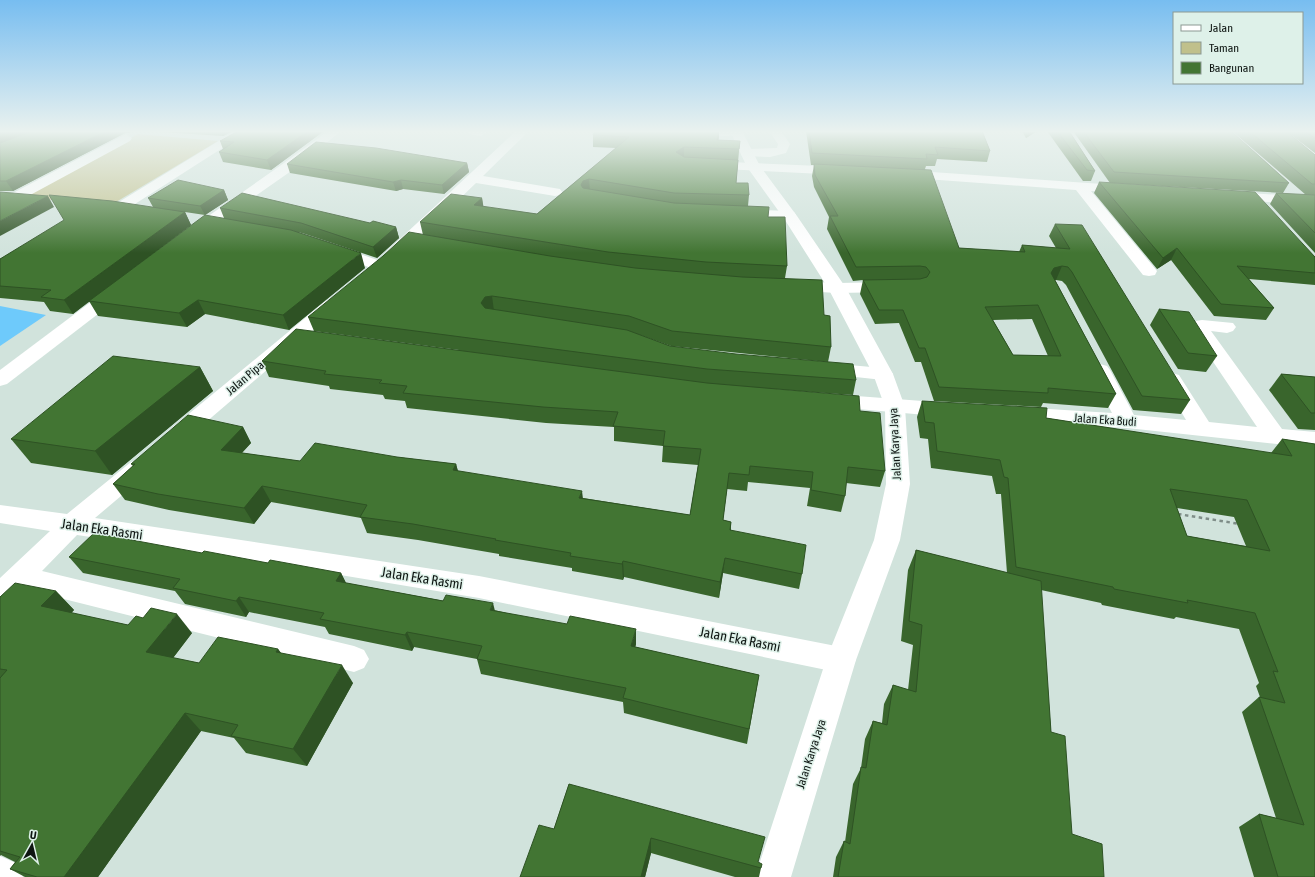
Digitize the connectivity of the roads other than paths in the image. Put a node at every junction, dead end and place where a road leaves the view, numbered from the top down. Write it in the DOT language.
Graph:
graph roads {
  1 [pos="64,172"];
  2 [pos="178,172"];
  3 [pos="280,172"];
  4 [pos="479,172"];
  5 [pos="759,172"];
  6 [pos="887,174"];
  7 [pos="1097,175"];
  8 [pos="473,178"];
  9 [pos="1080,186"];
  10 [pos="1284,186"];
  11 [pos="1106,188"];
  12 [pos="1137,190"];
  13 [pos="555,192"];
  14 [pos="1214,195"];
  15 [pos="18,197"];
  16 [pos="1253,197"];
  17 [pos="42,200"];
  18 [pos="1301,200"];
  19 [pos="2,201"];
  20 [pos="1315,201"];
  21 [pos="104,206"];
  22 [pos="120,208"];
  23 [pos="142,211"];
  24 [pos="720,212"];
  25 [pos="1269,214"];
  26 [pos="789,215"];
  27 [pos="186,218"];
  28 [pos="208,222"];
  29 [pos="229,225"];
  30 [pos="177,245"];
  31 [pos="322,245"];
  32 [pos="1149,271"];
  33 [pos="134,278"];
  34 [pos="774,285"];
  35 [pos="908,286"];
  36 [pos="837,288"];
  37 [pos="346,293"];
  38 [pos="1227,327"];
  39 [pos="294,336"];
  40 [pos="318,339"];
  41 [pos="1091,353"];
  42 [pos="1164,367"];
  43 [pos="805,368"];
  44 [pos="883,374"];
  45 [pos="0,380"];
  46 [pos="808,400"];
  47 [pos="895,407"];
  48 [pos="972,412"];
  49 [pos="995,413"];
  50 [pos="1127,420"];
  51 [pos="1202,428"];
  52 [pos="1274,436"];
  53 [pos="1314,441"];
  54 [pos="0,514"];
  55 [pos="71,525"];
  56 [pos="10,585"];
  57 [pos="354,659"];
  58 [pos="841,660"];
  59 [pos="0,874"];
  60 [pos="5,877"];
  61 [pos="772,877"];
  1 -- 15 [label="street"];
  2 -- 22 [label="street"];
  3 -- 28 [label="street"];
  4 -- 8 [label="street"];
  5 -- 26 [label="street, Jalan Karya Jaya"];
  6 -- 9 [label="street"];
  7 -- 11 [label="street"];
  8 -- 13 [label="street"];
  8 -- 31 [label="street"];
  9 -- 11 [label="street"];
  9 -- 32 [label="street"];
  10 -- 18 [label="street"];
  11 -- 12 [label="street"];
  14 -- 16 [label="street"];
  15 -- 17 [label="street"];
  15 -- 19 [label="street"];
  16 -- 18 [label="street"];
  16 -- 25 [label="street"];
  18 -- 20 [label="street"];
  21 -- 22 [label="street"];
  22 -- 23 [label="street"];
  24 -- 26 [label="street"];
  26 -- 36 [label="street, Jalan Karya Jaya"];
  27 -- 28 [label="street"];
  28 -- 29 [label="street"];
  28 -- 30 [label="street"];
  33 -- 45 [label="street"];
  34 -- 36 [label="street"];
  35 -- 36 [label="street"];
  36 -- 44 [label="street, Jalan Karya Jaya"];
  37 -- 39 [label="street, Jalan Pipa"];
  38 -- 52 [label="street"];
  39 -- 40 [label="street"];
  39 -- 55 [label="street, Jalan Pipa"];
  41 -- 50 [label="street"];
  42 -- 51 [label="street"];
  43 -- 44 [label="street"];
  44 -- 47 [label="street, Jalan Karya Jaya"];
  46 -- 47 [label="street"];
  47 -- 48 [label="street"];
  47 -- 58 [label="street, Jalan Karya Jaya"];
  49 -- 50 [label="street, Jalan Eka Budi"];
  50 -- 51 [label="street, Jalan Eka Budi"];
  51 -- 52 [label="street, Jalan Eka Budi"];
  52 -- 53 [label="street, Jalan Eka Budi"];
  54 -- 55 [label="street, Jalan Eka Rasmi"];
  55 -- 56 [label="street, Jalan Pipa"];
  55 -- 58 [label="street, Jalan Eka Rasmi"];
  56 -- 57 [label="street"];
  58 -- 61 [label="street, Jalan Karya Jaya"];
  59 -- 60 [label="street"];
}
